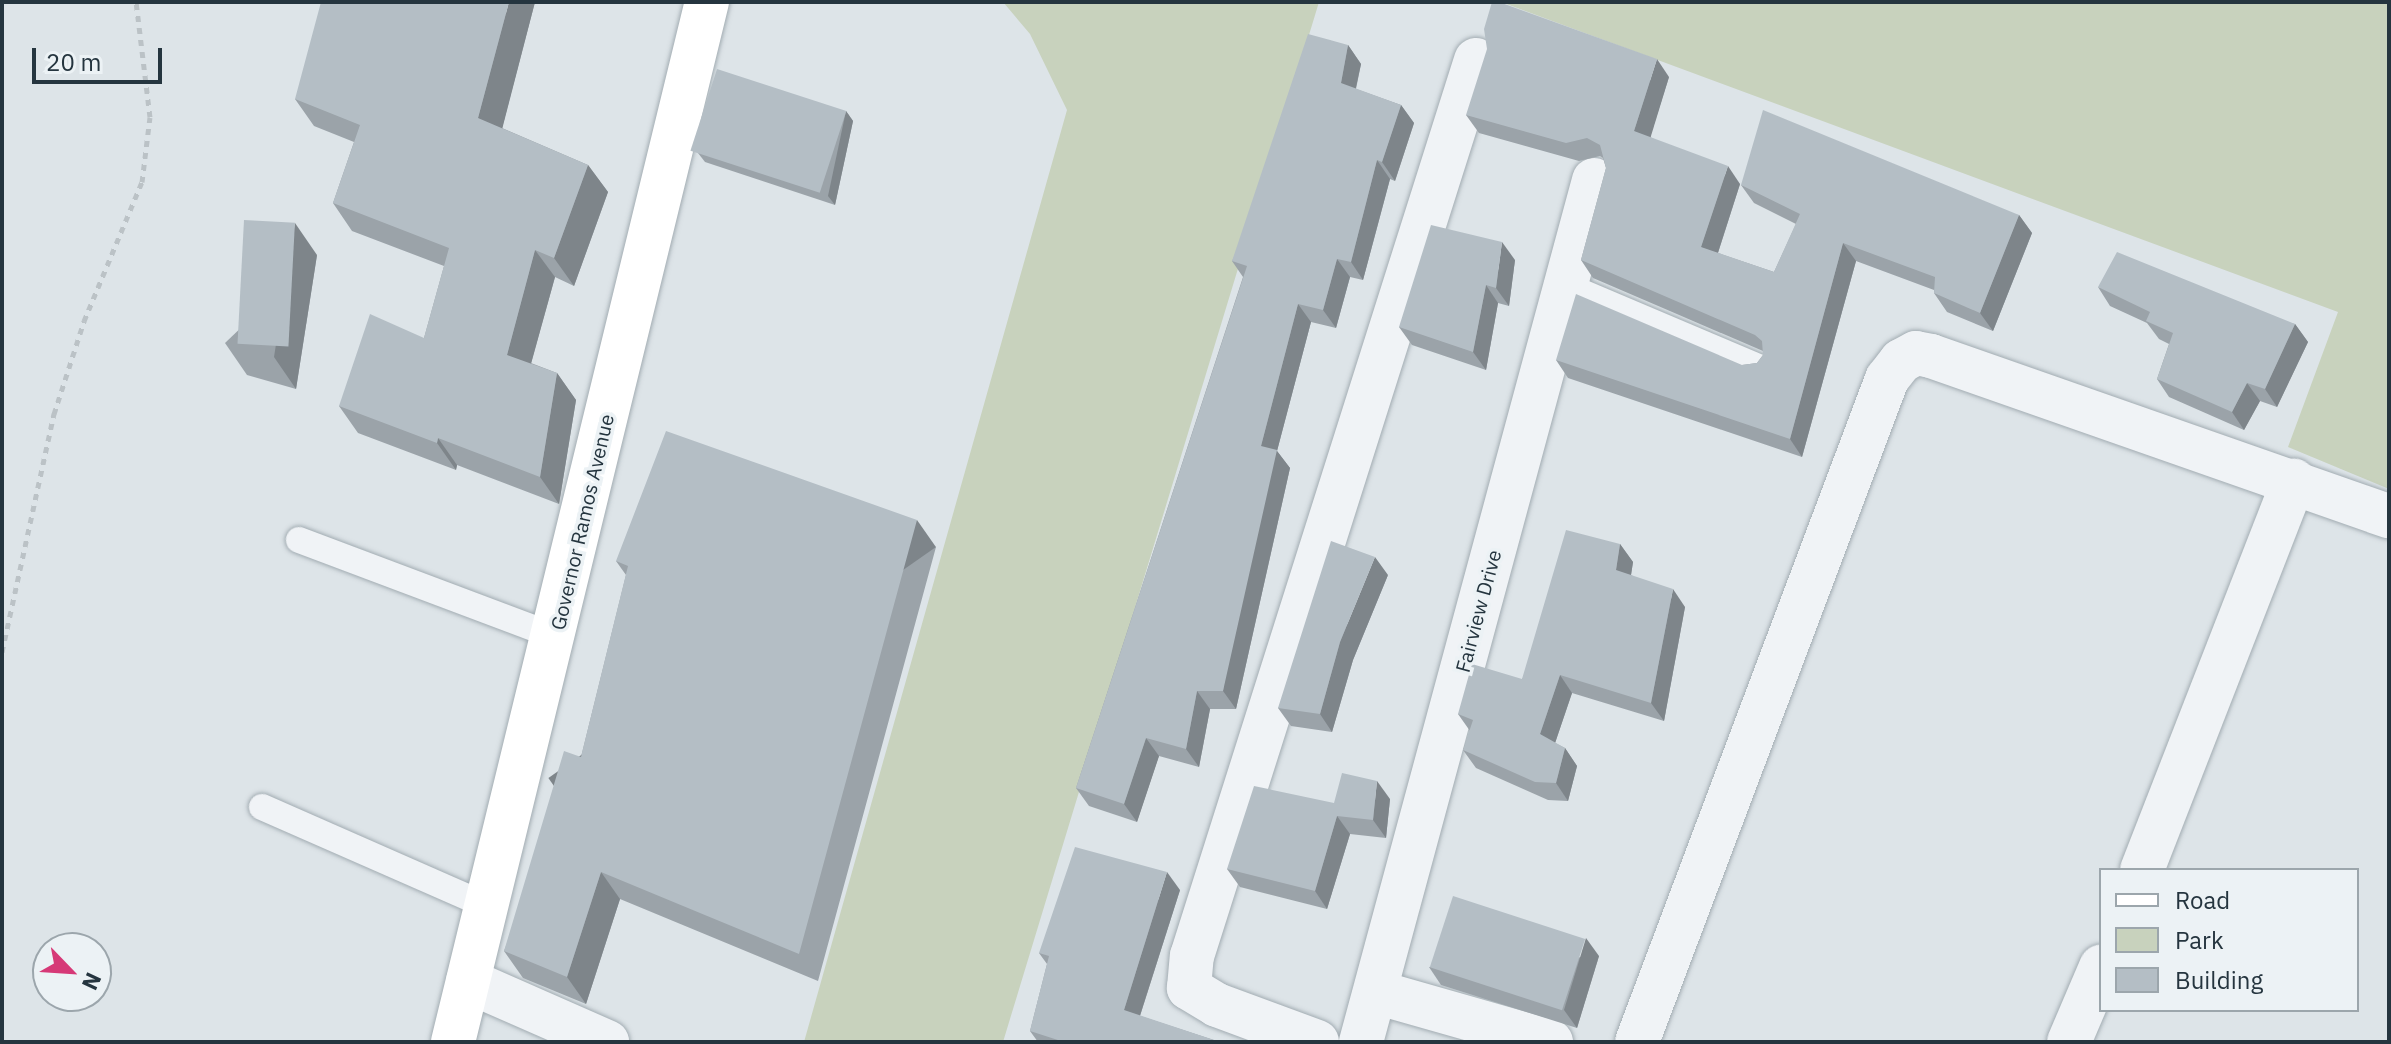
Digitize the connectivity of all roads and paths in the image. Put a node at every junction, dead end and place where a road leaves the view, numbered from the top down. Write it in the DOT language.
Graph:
graph roads {
  1 [pos="136,2"];
  2 [pos="707,2"];
  3 [pos="1476,60"];
  4 [pos="1594,180"];
  5 [pos="1565,285"];
  6 [pos="1761,368"];
  7 [pos="2294,481"];
  8 [pos="2389,516"];
  9 [pos="299,540"];
  10 [pos="555,636"];
  11 [pos="2,652"];
  12 [pos="262,807"];
  13 [pos="2143,868"];
  14 [pos="487,906"];
  15 [pos="2099,972"];
  16 [pos="468,981"];
  17 [pos="1376,992"];
  18 [pos="453,1042"];
  19 [pos="607,1042"];
  20 [pos="1317,1042"];
  21 [pos="1361,1042"];
  22 [pos="1551,1042"];
  23 [pos="1637,1042"];
  24 [pos="2069,1042"];
  1 -- 11 [label="path"];
  2 -- 10 [label="main road, Governor Ramos Avenue"];
  3 -- 20 [label="street"];
  4 -- 5 [label="street, Fairview Drive"];
  5 -- 6 [label="lane"];
  5 -- 17 [label="street, Fairview Drive"];
  7 -- 8 [label="street"];
  7 -- 13 [label="street"];
  7 -- 23 [label="street"];
  9 -- 10 [label="lane"];
  10 -- 14 [label="main road, Governor Ramos Avenue"];
  12 -- 14 [label="lane"];
  14 -- 16 [label="main road, Governor Ramos Avenue"];
  15 -- 24 [label="street"];
  16 -- 18 [label="main road, Governor Ramos Avenue"];
  16 -- 19 [label="street"];
  17 -- 21 [label="street, Fairview Drive"];
  17 -- 22 [label="street"];
}
